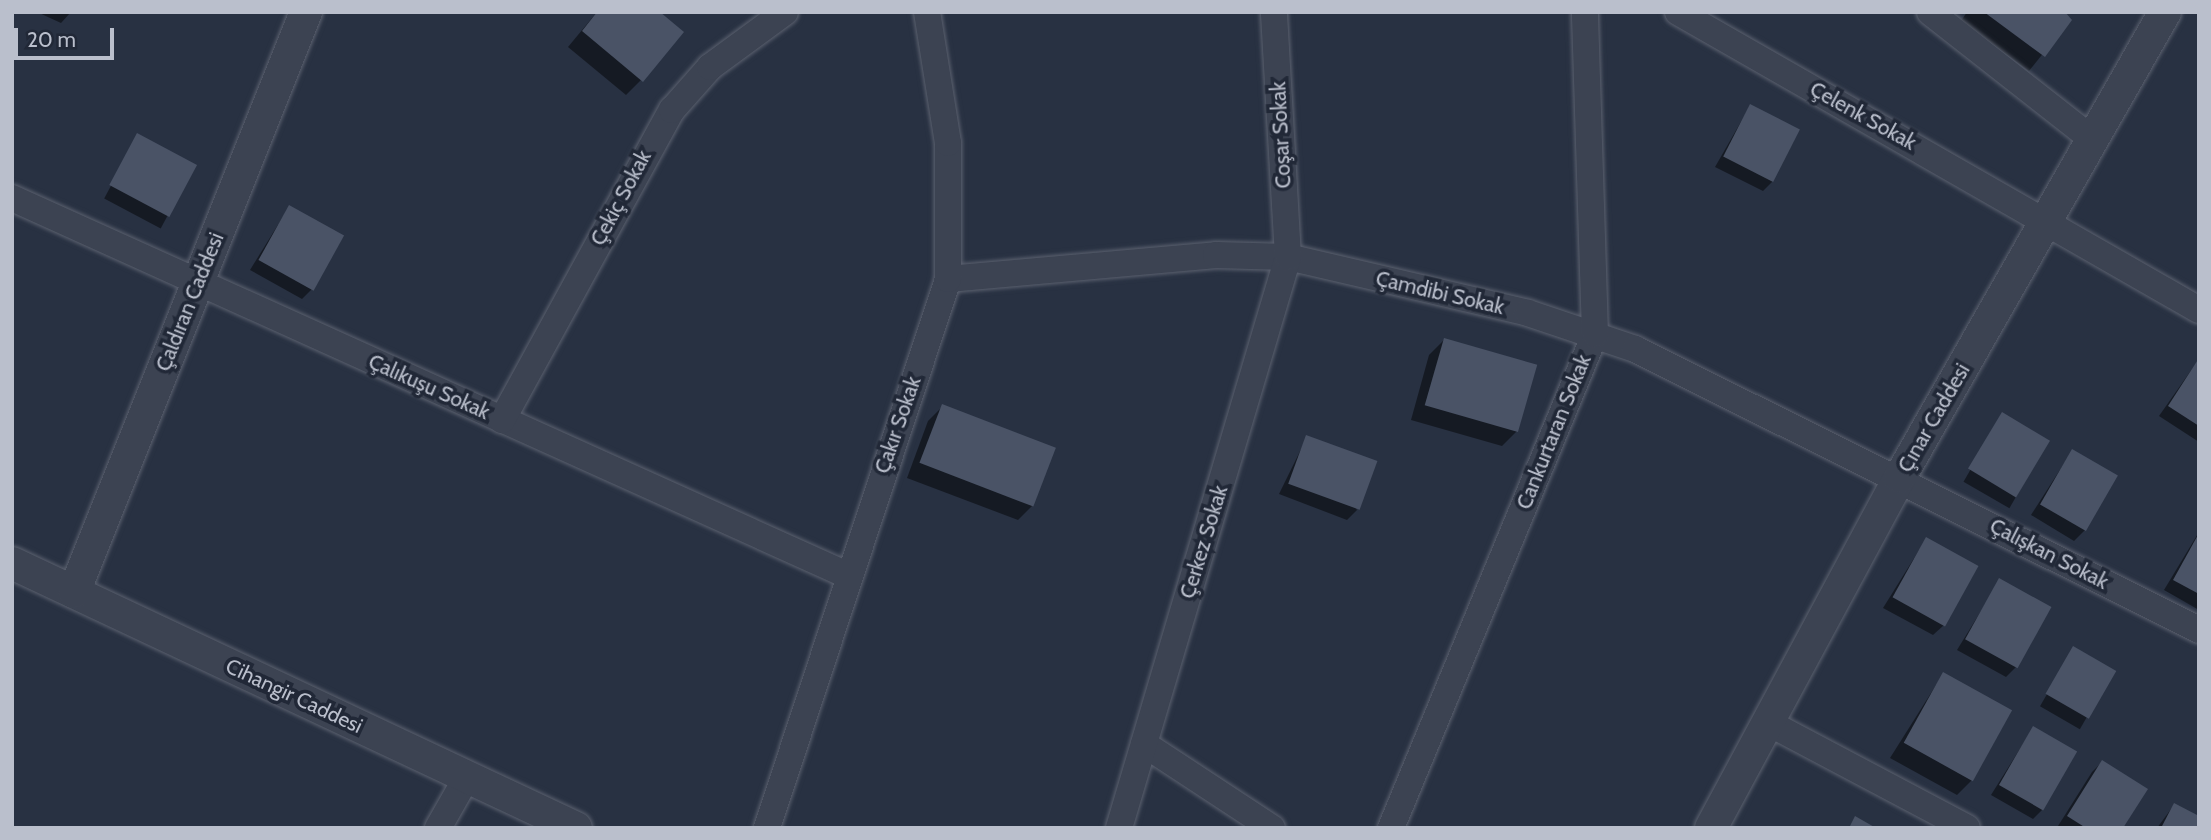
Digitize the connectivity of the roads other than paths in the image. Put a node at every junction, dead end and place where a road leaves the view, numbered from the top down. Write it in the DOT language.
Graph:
graph roads {
  1 [pos="306,12"];
  2 [pos="785,12"];
  3 [pos="927,12"];
  4 [pos="1274,12"];
  5 [pos="1584,12"];
  6 [pos="1678,12"];
  7 [pos="1930,12"];
  8 [pos="2165,12"];
  9 [pos="2093,140"];
  10 [pos="12,198"];
  11 [pos="2048,220"];
  12 [pos="1288,257"];
  13 [pos="948,279"];
  14 [pos="198,282"];
  15 [pos="2199,310"];
  16 [pos="1595,334"];
  17 [pos="502,420"];
  18 [pos="1900,477"];
  19 [pos="12,564"];
  20 [pos="847,575"];
  21 [pos="74,592"];
  22 [pos="2199,630"];
  23 [pos="1767,722"];
  24 [pos="1144,744"];
  25 [pos="467,777"];
  26 [pos="438,828"];
  27 [pos="576,828"];
  28 [pos="766,828"];
  29 [pos="1119,828"];
  30 [pos="1272,828"];
  31 [pos="1391,828"];
  32 [pos="1710,828"];
  33 [pos="1967,828"];
  1 -- 14 [label="street, Çaldıran Caddesi"];
  2 -- 17 [label="street, Çekiç Sokak"];
  3 -- 13 [label="street, Çakır Sokak"];
  4 -- 12 [label="street, Coşar Sokak"];
  5 -- 16 [label="street, Cankurtaran Sokak"];
  6 -- 11 [label="street, Çelenk Sokak"];
  7 -- 9 [label="street"];
  8 -- 9 [label="street, Çınar Caddesi"];
  9 -- 11 [label="street, Çınar Caddesi"];
  10 -- 14 [label="street, Çalıkuşu Sokak"];
  11 -- 15 [label="street, Çelenk Sokak"];
  11 -- 18 [label="street, Çınar Caddesi"];
  12 -- 13 [label="street, Çamdibi Sokak"];
  12 -- 16 [label="street, Çamdibi Sokak"];
  12 -- 24 [label="street, Çerkez Sokak"];
  13 -- 20 [label="street, Çakır Sokak"];
  14 -- 17 [label="street, Çalıkuşu Sokak"];
  14 -- 21 [label="street, Çaldıran Caddesi"];
  16 -- 18 [label="street, Çamdibi Sokak"];
  16 -- 31 [label="street, Cankurtaran Sokak"];
  17 -- 20 [label="street, Çalıkuşu Sokak"];
  18 -- 22 [label="street, Çalışkan Sokak"];
  18 -- 23 [label="street, Çınar Caddesi"];
  19 -- 21 [label="street, Cihangir Caddesi"];
  20 -- 28 [label="street, Çakır Sokak"];
  21 -- 25 [label="street, Cihangir Caddesi"];
  23 -- 32 [label="street, Çınar Caddesi"];
  23 -- 33 [label="street"];
  24 -- 29 [label="street, Çerkez Sokak"];
  24 -- 30 [label="street"];
  25 -- 26 [label="street"];
  25 -- 27 [label="street, Cihangir Caddesi"];
}
